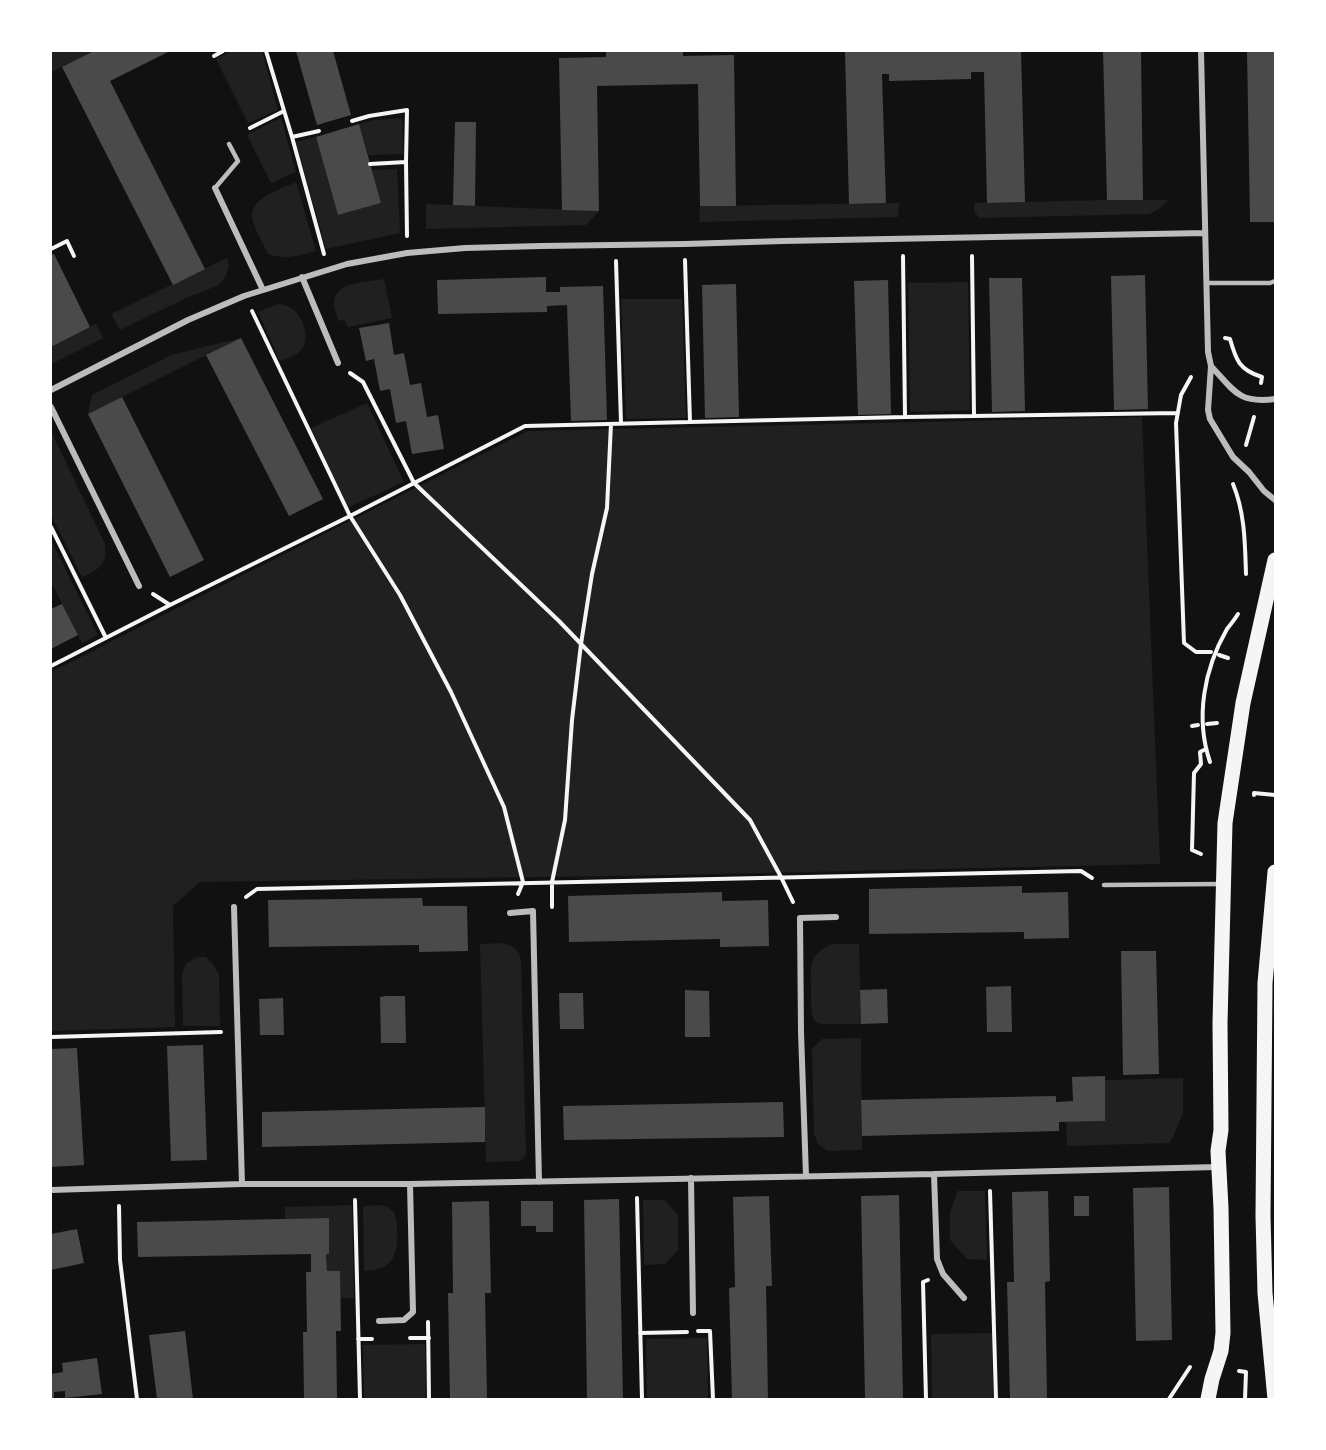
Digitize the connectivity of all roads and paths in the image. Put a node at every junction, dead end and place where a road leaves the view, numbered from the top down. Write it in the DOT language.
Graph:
graph roads {
  1 [pos="223,51"];
  2 [pos="266,51"];
  3 [pos="1201,51"];
  4 [pos="214,56"];
  5 [pos="284,111"];
  6 [pos="352,121"];
  7 [pos="250,128"];
  8 [pos="319,131"];
  9 [pos="292,137"];
  10 [pos="229,144"];
  11 [pos="406,162"];
  12 [pos="370,164"];
  13 [pos="216,188"];
  14 [pos="1205,233"];
  15 [pos="972,237"];
  16 [pos="903,238"];
  17 [pos="685,244"];
  18 [pos="616,245"];
  19 [pos="51,249"];
  20 [pos="407,253"];
  21 [pos="74,256"];
  22 [pos="328,269"];
  23 [pos="302,277"];
  24 [pos="1275,281"];
  25 [pos="1207,283"];
  26 [pos="263,290"];
  27 [pos="244,296"];
  28 [pos="1224,337"];
  29 [pos="338,363"];
  30 [pos="1211,366"];
  31 [pos="1261,386"];
  32 [pos="51,390"];
  33 [pos="1275,399"];
  34 [pos="51,407"];
  35 [pos="1178,413"];
  36 [pos="974,416"];
  37 [pos="905,417"];
  38 [pos="1255,417"];
  39 [pos="690,422"];
  40 [pos="621,423"];
  41 [pos="611,424"];
  42 [pos="1244,447"];
  43 [pos="1233,457"];
  44 [pos="414,483"];
  45 [pos="1275,500"];
  46 [pos="350,516"];
  47 [pos="51,527"];
  48 [pos="1252,556"];
  49 [pos="1275,560"];
  50 [pos="139,586"];
  51 [pos="170,605"];
  52 [pos="1240,610"];
  53 [pos="106,638"];
  54 [pos="581,644"];
  55 [pos="1211,652"];
  56 [pos="1219,655"];
  57 [pos="1228,658"];
  58 [pos="51,666"];
  59 [pos="1217,723"];
  60 [pos="1207,724"];
  61 [pos="1198,725"];
  62 [pos="1191,726"];
  63 [pos="1206,749"];
  64 [pos="1231,779"];
  65 [pos="1263,794"];
  66 [pos="1275,795"];
  67 [pos="1194,820"];
  68 [pos="1201,821"];
  69 [pos="1197,852"];
  70 [pos="1275,872"];
  71 [pos="782,877"];
  72 [pos="523,882"];
  73 [pos="552,882"];
  74 [pos="1223,884"];
  75 [pos="1104,885"];
  76 [pos="234,907"];
  77 [pos="510,913"];
  78 [pos="836,917"];
  79 [pos="800,918"];
  80 [pos="1273,920"];
  81 [pos="238,1032"];
  82 [pos="51,1037"];
  83 [pos="1219,1166"];
  84 [pos="990,1172"];
  85 [pos="934,1174"];
  86 [pos="806,1176"];
  87 [pos="691,1178"];
  88 [pos="636,1179"];
  89 [pos="539,1182"];
  90 [pos="242,1184"];
  91 [pos="354,1184"];
  92 [pos="410,1184"];
  93 [pos="119,1188"];
  94 [pos="51,1190"];
  95 [pos="943,1274"];
  96 [pos="964,1298"];
  97 [pos="693,1313"];
  98 [pos="379,1321"];
  99 [pos="640,1333"];
  100 [pos="1194,1362"];
  101 [pos="1238,1371"];
  102 [pos="137,1399"];
  103 [pos="360,1399"];
  104 [pos="642,1399"];
  105 [pos="713,1399"];
  106 [pos="926,1399"];
  107 [pos="996,1399"];
  108 [pos="1169,1399"];
  109 [pos="1208,1399"];
  110 [pos="1245,1399"];
  111 [pos="1275,1399"];
  1 -- 4 [label="path"];
  2 -- 5 [label="path"];
  3 -- 14 [label="street"];
  5 -- 7 [label="path"];
  5 -- 9 [label="path"];
  6 -- 11 [label="path"];
  8 -- 9 [label="path"];
  9 -- 22 [label="path"];
  10 -- 13 [label="lane"];
  11 -- 12 [label="path"];
  11 -- 20 [label="path"];
  13 -- 26 [label="street"];
  14 -- 15 [label="street"];
  14 -- 25 [label="street"];
  15 -- 16 [label="street"];
  15 -- 36 [label="path"];
  16 -- 17 [label="street"];
  16 -- 37 [label="path"];
  17 -- 18 [label="street"];
  17 -- 39 [label="path"];
  18 -- 20 [label="street"];
  18 -- 40 [label="path"];
  19 -- 21 [label="path"];
  20 -- 22 [label="street"];
  22 -- 23 [label="street"];
  23 -- 26 [label="street"];
  23 -- 29 [label="street"];
  24 -- 25 [label="lane"];
  25 -- 30 [label="street"];
  26 -- 27 [label="street"];
  27 -- 32 [label="street"];
  27 -- 46 [label="path"];
  28 -- 31 [label="path"];
  29 -- 44 [label="path"];
  30 -- 33 [label="street"];
  30 -- 35 [label="path"];
  30 -- 43 [label="street"];
  34 -- 50 [label="street"];
  35 -- 36 [label="path"];
  35 -- 55 [label="path"];
  36 -- 37 [label="path"];
  37 -- 39 [label="path"];
  38 -- 42 [label="path"];
  39 -- 40 [label="path"];
  40 -- 41 [label="path"];
  41 -- 44 [label="path"];
  41 -- 54 [label="path"];
  43 -- 45 [label="street"];
  43 -- 48 [label="path"];
  44 -- 46 [label="path"];
  44 -- 54 [label="path"];
  46 -- 51 [label="path"];
  46 -- 72 [label="path"];
  47 -- 53 [label="path"];
  49 -- 64 [label="main road"];
  50 -- 51 [label="path"];
  51 -- 53 [label="path"];
  52 -- 63 [label="path"];
  53 -- 58 [label="path"];
  54 -- 71 [label="path"];
  54 -- 73 [label="path"];
  56 -- 57 [label="path"];
  59 -- 60 [label="path"];
  61 -- 62 [label="path"];
  63 -- 64 [label="path"];
  63 -- 67 [label="path"];
  64 -- 74 [label="main road"];
  65 -- 66 [label="path"];
  67 -- 68 [label="path"];
  67 -- 69 [label="path"];
  70 -- 80 [label="main road"];
  71 -- 73 [label="path"];
  71 -- 75 [label="path"];
  71 -- 79 [label="path"];
  72 -- 73 [label="path"];
  72 -- 76 [label="path"];
  74 -- 75 [label="lane"];
  74 -- 83 [label="main road"];
  76 -- 81 [label="street"];
  77 -- 89 [label="street"];
  78 -- 79 [label="street"];
  79 -- 86 [label="street"];
  80 -- 111 [label="main road"];
  81 -- 82 [label="path"];
  81 -- 90 [label="street"];
  83 -- 84 [label="street"];
  83 -- 109 [label="main road"];
  84 -- 85 [label="street"];
  84 -- 107 [label="path"];
  85 -- 86 [label="street"];
  85 -- 95 [label="street"];
  86 -- 87 [label="street"];
  87 -- 88 [label="street"];
  87 -- 97 [label="street"];
  88 -- 89 [label="street"];
  88 -- 99 [label="path"];
  89 -- 92 [label="street"];
  90 -- 91 [label="street"];
  90 -- 93 [label="street"];
  91 -- 92 [label="street"];
  91 -- 103 [label="path"];
  92 -- 98 [label="street"];
  93 -- 94 [label="street"];
  93 -- 102 [label="path"];
  95 -- 96 [label="street"];
  95 -- 106 [label="path"];
  99 -- 104 [label="path"];
  99 -- 105 [label="path"];
  100 -- 108 [label="path"];
  101 -- 110 [label="path"];
}
